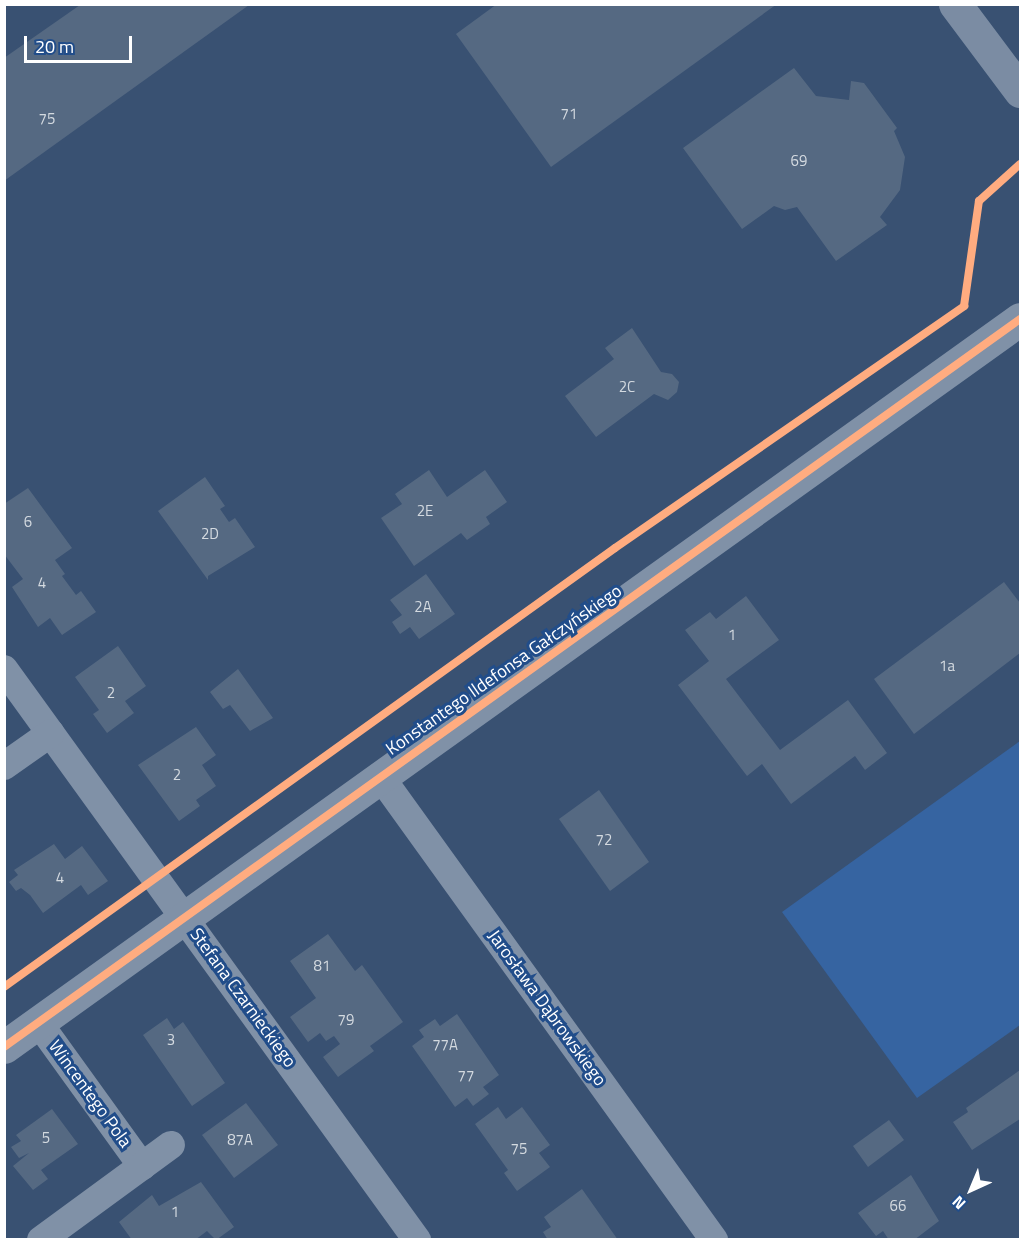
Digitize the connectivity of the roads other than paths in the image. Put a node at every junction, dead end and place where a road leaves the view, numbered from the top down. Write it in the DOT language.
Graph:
graph roads {
  1 [pos="955,4"];
  2 [pos="1020,91"];
  3 [pos="1020,318"];
  4 [pos="4,669"];
  5 [pos="51,733"];
  6 [pos="4,766"];
  7 [pos="380,776"];
  8 [pos="184,917"];
  9 [pos="38,1022"];
  10 [pos="4,1047"];
  11 [pos="171,1145"];
  12 [pos="142,1166"];
  13 [pos="41,1239"];
  14 [pos="417,1239"];
  15 [pos="714,1239"];
  1 -- 2 [label="main road"];
  3 -- 7 [label="street, Konstantego Ildefonsa Gałczyńskiego"];
  4 -- 5 [label="street, Stefana Czarnieckiego"];
  5 -- 6 [label="street"];
  5 -- 8 [label="street, Stefana Czarnieckiego"];
  7 -- 8 [label="street, Konstantego Ildefonsa Gałczyńskiego"];
  7 -- 15 [label="street, Jarosława Dąbrowskiego"];
  8 -- 9 [label="street, Konstantego Ildefonsa Gałczyńskiego"];
  8 -- 14 [label="street, Stefana Czarnieckiego"];
  9 -- 10 [label="street, Konstantego Ildefonsa Gałczyńskiego"];
  9 -- 12 [label="street, Wincentego Pola"];
  11 -- 12 [label="street, Wincentego Pola"];
  12 -- 13 [label="street, Wincentego Pola"];
}
